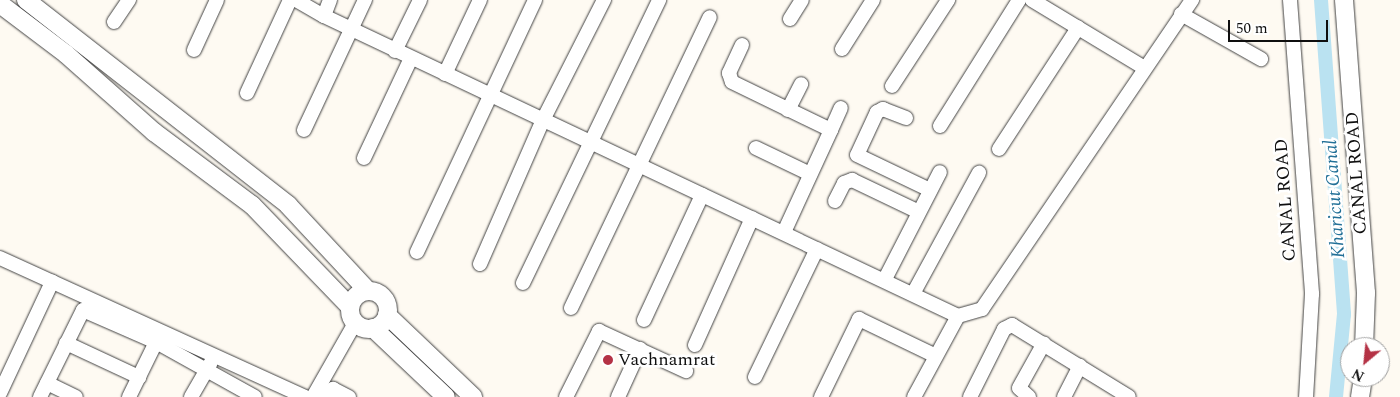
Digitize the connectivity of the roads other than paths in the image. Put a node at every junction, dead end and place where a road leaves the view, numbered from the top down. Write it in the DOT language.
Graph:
graph roads {
  1 [pos="26,0"];
  2 [pos="129,0"];
  3 [pos="217,0"];
  4 [pos="290,0"];
  5 [pos="296,0"];
  6 [pos="330,0"];
  7 [pos="365,0"];
  8 [pos="420,0"];
  9 [pos="480,0"];
  10 [pos="535,0"];
  11 [pos="604,0"];
  12 [pos="659,0"];
  13 [pos="802,0"];
  14 [pos="873,0"];
  15 [pos="948,0"];
  16 [pos="1020,0"];
  17 [pos="1032,0"];
  18 [pos="1192,0"];
  19 [pos="1290,0"];
  20 [pos="1344,0"];
  21 [pos="0,4"];
  22 [pos="1182,14"];
  23 [pos="324,16"];
  24 [pos="710,17"];
  25 [pos="790,19"];
  26 [pos="114,22"];
  27 [pos="1078,28"];
  28 [pos="352,30"];
  29 [pos="742,45"];
  30 [pos="842,49"];
  31 [pos="194,50"];
  32 [pos="395,51"];
  33 [pos="410,58"];
  34 [pos="1261,59"];
  35 [pos="1143,67"];
  36 [pos="445,74"];
  37 [pos="801,84"];
  38 [pos="892,86"];
  39 [pos="247,93"];
  40 [pos="490,96"];
  41 [pos="841,108"];
  42 [pos="788,110"];
  43 [pos="906,118"];
  44 [pos="542,120"];
  45 [pos="940,126"];
  46 [pos="304,130"];
  47 [pos="830,130"];
  48 [pos="590,143"];
  49 [pos="756,148"];
  50 [pos="999,150"];
  51 [pos="364,158"];
  52 [pos="637,167"];
  53 [pos="940,172"];
  54 [pos="810,174"];
  55 [pos="979,174"];
  56 [pos="930,190"];
  57 [pos="702,195"];
  58 [pos="835,201"];
  59 [pos="919,212"];
  60 [pos="752,218"];
  61 [pos="784,232"];
  62 [pos="817,249"];
  63 [pos="417,252"];
  64 [pos="1,262"];
  65 [pos="480,264"];
  66 [pos="885,279"];
  67 [pos="52,282"];
  68 [pos="523,283"];
  69 [pos="367,290"];
  70 [pos="914,292"];
  71 [pos="350,307"];
  72 [pos="571,308"];
  73 [pos="387,314"];
  74 [pos="958,316"];
  75 [pos="644,320"];
  76 [pos="356,324"];
  77 [pos="373,328"];
  78 [pos="159,337"];
  79 [pos="1364,337"];
  80 [pos="66,343"];
  81 [pos="1044,344"];
  82 [pos="695,345"];
  83 [pos="640,349"];
  84 [pos="215,356"];
  85 [pos="936,356"];
  86 [pos="1080,366"];
  87 [pos="207,371"];
  88 [pos="686,372"];
  89 [pos="139,377"];
  90 [pos="755,377"];
  91 [pos="47,383"];
  92 [pos="0,393"];
  93 [pos="250,396"];
  94 [pos="40,397"];
  95 [pos="76,397"];
  96 [pos="129,397"];
  97 [pos="191,397"];
  98 [pos="305,397"];
  99 [pos="313,397"];
  100 [pos="326,397"];
  101 [pos="349,397"];
  102 [pos="446,397"];
  103 [pos="473,397"];
  104 [pos="566,397"];
  105 [pos="618,397"];
  106 [pos="821,397"];
  107 [pos="914,397"];
  108 [pos="970,397"];
  109 [pos="1029,397"];
  110 [pos="1064,397"];
  111 [pos="1129,397"];
  112 [pos="1306,397"];
  1 -- 69 [label="street"];
  2 -- 26 [label="street"];
  3 -- 31 [label="street"];
  4 -- 39 [label="street"];
  5 -- 23 [label="street"];
  6 -- 23 [label="street"];
  7 -- 28 [label="street"];
  8 -- 32 [label="street"];
  9 -- 36 [label="street"];
  10 -- 40 [label="street"];
  11 -- 44 [label="street"];
  12 -- 48 [label="street"];
  13 -- 25 [label="street"];
  14 -- 30 [label="street"];
  15 -- 38 [label="street"];
  16 -- 45 [label="street"];
  17 -- 27 [label="street"];
  18 -- 22 [label="street"];
  19 -- 112 [label="street, CANAL ROAD"];
  20 -- 79 [label="street, CANAL ROAD"];
  21 -- 71 [label="street"];
  22 -- 34 [label="street"];
  22 -- 35 [label="street"];
  23 -- 28 [label="street"];
  24 -- 52 [label="street"];
  27 -- 35 [label="street"];
  27 -- 50 [label="street"];
  28 -- 32 [label="street"];
  28 -- 46 [label="street"];
  29 -- 42 [label="street"];
  32 -- 33 [label="street"];
  33 -- 36 [label="street"];
  33 -- 51 [label="street"];
  35 -- 74 [label="street"];
  36 -- 40 [label="street"];
  37 -- 42 [label="street"];
  40 -- 44 [label="street"];
  40 -- 63 [label="street"];
  41 -- 47 [label="street"];
  42 -- 47 [label="street"];
  43 -- 56 [label="street"];
  44 -- 48 [label="street"];
  44 -- 65 [label="street"];
  47 -- 54 [label="street"];
  48 -- 52 [label="street"];
  48 -- 68 [label="street"];
  49 -- 54 [label="street"];
  52 -- 57 [label="street"];
  52 -- 72 [label="street"];
  53 -- 56 [label="street"];
  54 -- 61 [label="street"];
  55 -- 70 [label="street"];
  56 -- 59 [label="street"];
  57 -- 60 [label="street"];
  57 -- 75 [label="street"];
  58 -- 59 [label="street"];
  59 -- 66 [label="street"];
  60 -- 61 [label="street"];
  60 -- 82 [label="street"];
  61 -- 62 [label="street"];
  62 -- 66 [label="street"];
  62 -- 90 [label="street"];
  64 -- 67 [label="street"];
  66 -- 70 [label="street"];
  67 -- 78 [label="street"];
  67 -- 92 [label="street"];
  69 -- 71 [label="street"];
  69 -- 73 [label="street"];
  70 -- 74 [label="street"];
  71 -- 76 [label="street"];
  73 -- 77 [label="street"];
  73 -- 103 [label="street"];
  74 -- 85 [label="street"];
  76 -- 77 [label="street"];
  76 -- 99 [label="street"];
  77 -- 102 [label="street"];
  78 -- 80 [label="street"];
  78 -- 84 [label="street"];
  78 -- 87 [label="street"];
  78 -- 89 [label="street"];
  80 -- 89 [label="street"];
  80 -- 91 [label="street"];
  81 -- 86 [label="street"];
  81 -- 108 [label="street"];
  81 -- 109 [label="street"];
  83 -- 88 [label="street"];
  83 -- 104 [label="street"];
  83 -- 105 [label="street"];
  84 -- 87 [label="street"];
  84 -- 98 [label="street"];
  85 -- 106 [label="street"];
  85 -- 107 [label="street"];
  86 -- 110 [label="street"];
  86 -- 111 [label="street"];
  87 -- 93 [label="street"];
  87 -- 97 [label="street"];
  89 -- 96 [label="street"];
  91 -- 94 [label="street"];
  91 -- 95 [label="street"];
  100 -- 101 [label="street"];
}
